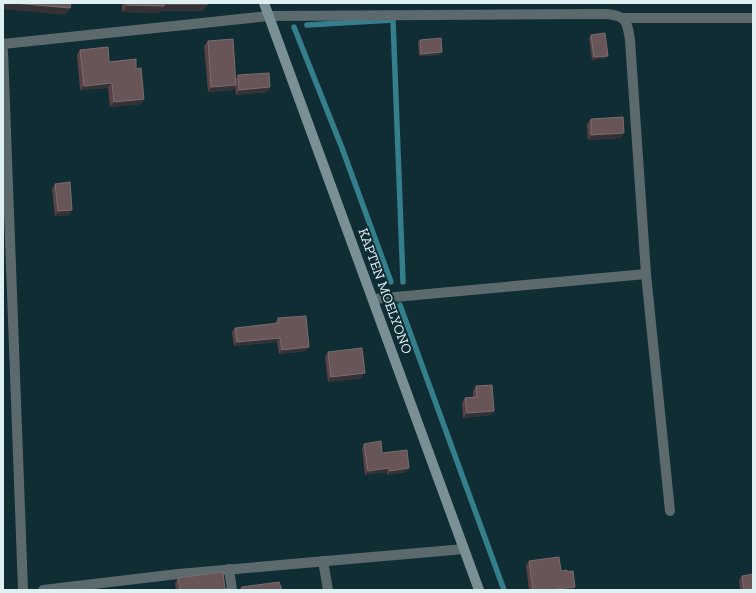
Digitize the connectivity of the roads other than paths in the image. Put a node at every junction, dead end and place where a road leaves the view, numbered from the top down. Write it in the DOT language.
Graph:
graph roads {
  1 [pos="264,3"];
  2 [pos="269,16"];
  3 [pos="623,18"];
  4 [pos="753,18"];
  5 [pos="3,44"];
  6 [pos="3,51"];
  7 [pos="646,274"];
  8 [pos="373,299"];
  9 [pos="670,511"];
  10 [pos="464,549"];
  11 [pos="323,561"];
  12 [pos="229,570"];
  13 [pos="118,586"];
  14 [pos="23,590"];
  15 [pos="43,590"];
  16 [pos="232,590"];
  17 [pos="328,590"];
  18 [pos="479,590"];
  1 -- 2 [label="street, KAPTEN MOELYONO"];
  2 -- 3 [label="street"];
  2 -- 5 [label="street"];
  2 -- 8 [label="street, KAPTEN MOELYONO"];
  3 -- 4 [label="street"];
  3 -- 7 [label="street"];
  6 -- 14 [label="street"];
  7 -- 8 [label="street"];
  7 -- 9 [label="street"];
  8 -- 10 [label="street, KAPTEN MOELYONO"];
  10 -- 11 [label="street"];
  10 -- 18 [label="street, KAPTEN MOELYONO"];
  11 -- 12 [label="street"];
  11 -- 17 [label="street"];
  12 -- 13 [label="street"];
  12 -- 16 [label="street"];
  13 -- 15 [label="street"];
}
